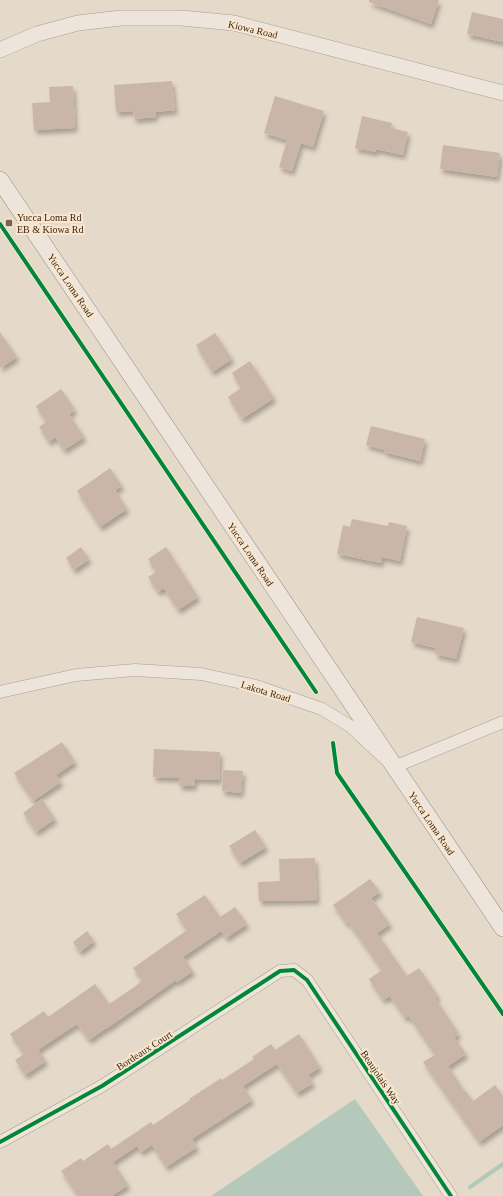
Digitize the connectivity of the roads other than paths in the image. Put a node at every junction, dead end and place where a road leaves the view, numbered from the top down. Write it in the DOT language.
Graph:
graph roads {
  1 [pos="0,50"];
  2 [pos="503,93"];
  3 [pos="0,180"];
  4 [pos="0,692"];
  5 [pos="503,722"];
  6 [pos="394,767"];
  7 [pos="503,928"];
  8 [pos="294,970"];
  9 [pos="0,1142"];
  10 [pos="451,1196"];
  1 -- 2 [label="street, Kiowa Road"];
  3 -- 6 [label="main road, Yucca Loma Road"];
  4 -- 6 [label="street, Lakota Road"];
  5 -- 6 [label="street"];
  6 -- 7 [label="main road, Yucca Loma Road"];
  8 -- 9 [label="street, Bordeaux Court"];
  8 -- 10 [label="street, Beaujolais Way"];
}
